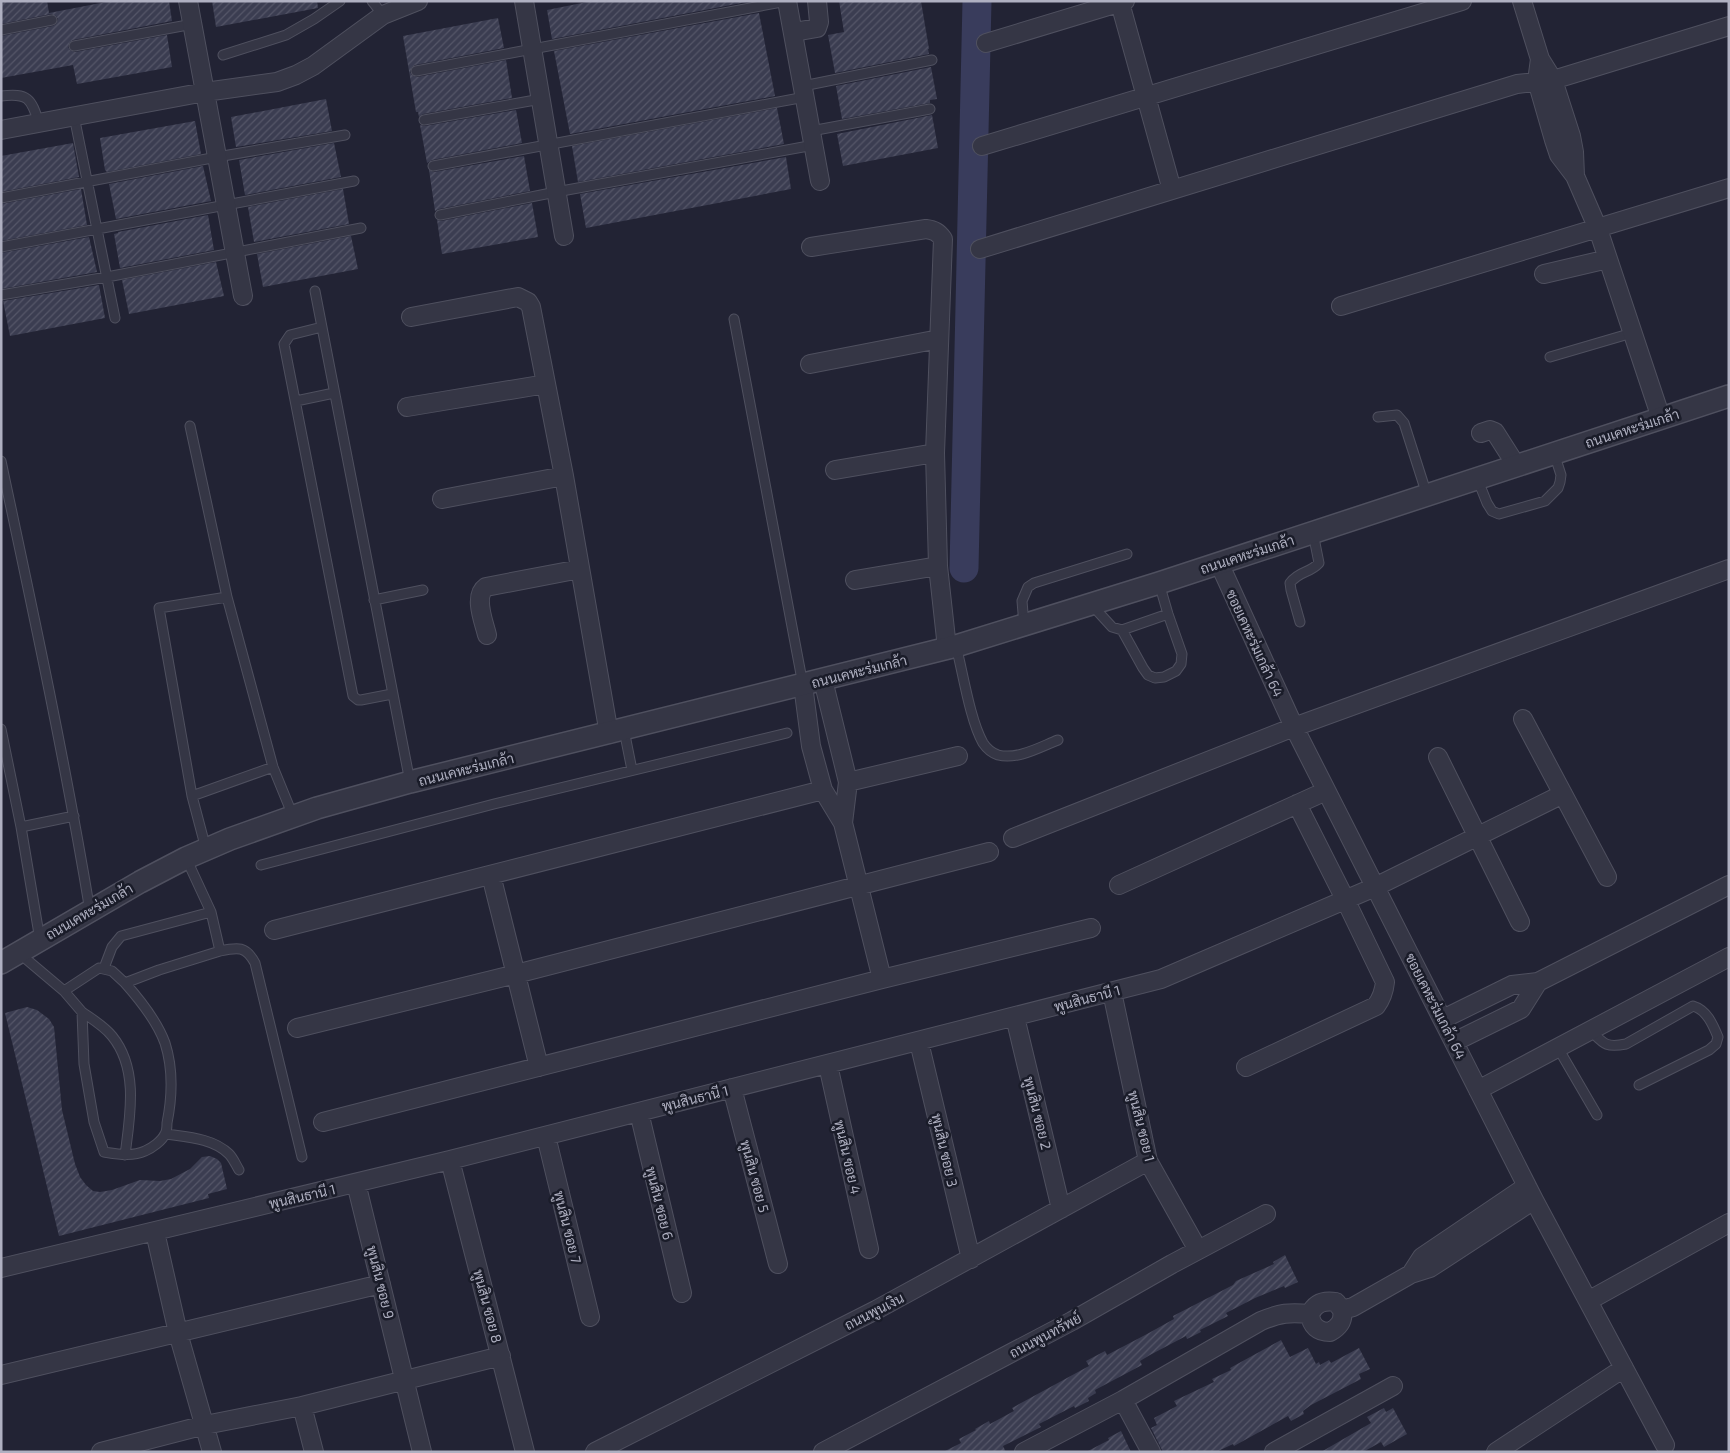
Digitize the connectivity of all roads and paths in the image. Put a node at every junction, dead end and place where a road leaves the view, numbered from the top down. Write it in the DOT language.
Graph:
graph roads {
  1 [pos="188,1"];
  2 [pos="340,1"];
  3 [pos="372,1"];
  4 [pos="418,1"];
  5 [pos="524,1"];
  6 [pos="787,1"];
  7 [pos="817,1"];
  8 [pos="1462,1"];
  9 [pos="1522,1"];
  10 [pos="1122,2"];
  11 [pos="383,15"];
  12 [pos="52,20"];
  13 [pos="193,24"];
  14 [pos="1729,26"];
  15 [pos="1,30"];
  16 [pos="794,32"];
  17 [pos="986,43"];
  18 [pos="74,46"];
  19 [pos="533,50"];
  20 [pos="223,55"];
  21 [pos="932,60"];
  22 [pos="416,71"];
  23 [pos="1545,80"];
  24 [pos="804,91"];
  25 [pos="205,92"];
  26 [pos="1,96"];
  27 [pos="1146,96"];
  28 [pos="541,100"];
  29 [pos="930,109"];
  30 [pos="74,116"];
  31 [pos="424,120"];
  32 [pos="39,123"];
  33 [pos="1,130"];
  34 [pos="345,136"];
  35 [pos="813,138"];
  36 [pos="548,145"];
  37 [pos="982,146"];
  38 [pos="217,157"];
  39 [pos="433,166"];
  40 [pos="354,181"];
  41 [pos="820,181"];
  42 [pos="88,183"];
  43 [pos="1729,188"];
  44 [pos="1172,190"];
  45 [pos="556,192"];
  46 [pos="1,198"];
  47 [pos="227,206"];
  48 [pos="440,215"];
  49 [pos="361,228"];
  50 [pos="97,229"];
  51 [pos="1598,229"];
  52 [pos="564,236"];
  53 [pos="1,247"];
  54 [pos="811,247"];
  55 [pos="980,249"];
  56 [pos="235,251"];
  57 [pos="1608,259"];
  58 [pos="1544,274"];
  59 [pos="107,277"];
  60 [pos="315,291"];
  61 [pos="1,296"];
  62 [pos="243,296"];
  63 [pos="1341,306"];
  64 [pos="411,316"];
  65 [pos="115,318"];
  66 [pos="734,319"];
  67 [pos="322,327"];
  68 [pos="1632,333"];
  69 [pos="939,339"];
  70 [pos="1550,357"];
  71 [pos="810,364"];
  72 [pos="546,384"];
  73 [pos="334,393"];
  74 [pos="1729,396"];
  75 [pos="296,401"];
  76 [pos="407,407"];
  77 [pos="1378,417"];
  78 [pos="1661,418"];
  79 [pos="190,426"];
  80 [pos="1481,433"];
  81 [pos="935,453"];
  82 [pos="1554,453"];
  83 [pos="1,461"];
  84 [pos="1516,465"];
  85 [pos="835,470"];
  86 [pos="564,476"];
  87 [pos="1477,478"];
  88 [pos="1427,495"];
  89 [pos="442,498"];
  90 [pos="1312,532"];
  91 [pos="1126,554"];
  92 [pos="1219,563"];
  93 [pos="938,566"];
  94 [pos="580,569"];
  95 [pos="1729,569"];
  96 [pos="855,580"];
  97 [pos="1158,583"];
  98 [pos="423,590"];
  99 [pos="227,596"];
  100 [pos="374,600"];
  101 [pos="1092,604"];
  102 [pos="1168,614"];
  103 [pos="1300,622"];
  104 [pos="1024,625"];
  105 [pos="1122,630"];
  106 [pos="487,635"];
  107 [pos="952,647"];
  108 [pos="813,682"];
  109 [pos="392,694"];
  110 [pos="1523,719"];
  111 [pos="1294,727"];
  112 [pos="1,728"];
  113 [pos="616,732"];
  114 [pos="788,733"];
  115 [pos="1058,740"];
  116 [pos="958,756"];
  117 [pos="1438,757"];
  118 [pos="843,763"];
  119 [pos="273,767"];
  120 [pos="632,770"];
  121 [pos="818,770"];
  122 [pos="410,782"];
  123 [pos="848,782"];
  124 [pos="823,790"];
  125 [pos="1326,791"];
  126 [pos="1563,794"];
  127 [pos="192,796"];
  128 [pos="1297,804"];
  129 [pos="74,816"];
  130 [pos="293,816"];
  131 [pos="843,823"];
  132 [pos="21,827"];
  133 [pos="1478,836"];
  134 [pos="1013,838"];
  135 [pos="206,849"];
  136 [pos="989,852"];
  137 [pos="186,858"];
  138 [pos="261,865"];
  139 [pos="491,876"];
  140 [pos="1607,877"];
  141 [pos="1119,885"];
  142 [pos="1729,885"];
  143 [pos="858,887"];
  144 [pos="1375,887"];
  145 [pos="1345,899"];
  146 [pos="90,911"];
  147 [pos="211,912"];
  148 [pos="1520,922"];
  149 [pos="1091,928"];
  150 [pos="274,930"];
  151 [pos="40,940"];
  152 [pos="220,951"];
  153 [pos="1729,957"];
  154 [pos="10,958"];
  155 [pos="104,968"];
  156 [pos="516,974"];
  157 [pos="882,980"];
  158 [pos="1538,982"];
  159 [pos="125,983"];
  160 [pos="64,991"];
  161 [pos="1112,992"];
  162 [pos="82,1012"];
  163 [pos="1015,1017"];
  164 [pos="1443,1019"];
  165 [pos="297,1028"];
  166 [pos="1591,1030"];
  167 [pos="919,1042"];
  168 [pos="1454,1042"];
  169 [pos="1558,1048"];
  170 [pos="828,1065"];
  171 [pos="539,1067"];
  172 [pos="1246,1067"];
  173 [pos="1640,1085"];
  174 [pos="732,1088"];
  175 [pos="1478,1090"];
  176 [pos="638,1112"];
  177 [pos="1597,1115"];
  178 [pos="323,1122"];
  179 [pos="166,1134"];
  180 [pos="546,1136"];
  181 [pos="125,1155"];
  182 [pos="302,1157"];
  183 [pos="450,1160"];
  184 [pos="1148,1161"];
  185 [pos="239,1170"];
  186 [pos="356,1184"];
  187 [pos="1530,1193"];
  188 [pos="1061,1209"];
  189 [pos="1266,1214"];
  190 [pos="1729,1223"];
  191 [pos="155,1232"];
  192 [pos="869,1250"];
  193 [pos="1198,1250"];
  194 [pos="971,1259"];
  195 [pos="778,1264"];
  196 [pos="1,1268"];
  197 [pos="381,1284"];
  198 [pos="682,1293"];
  199 [pos="1588,1301"];
  200 [pos="1342,1310"];
  201 [pos="1310,1314"];
  202 [pos="590,1317"];
  203 [pos="178,1333"];
  204 [pos="501,1356"];
  205 [pos="1624,1368"];
  206 [pos="1,1376"];
  207 [pos="404,1381"];
  208 [pos="1393,1386"];
  209 [pos="1123,1400"];
  210 [pos="302,1406"];
  211 [pos="205,1425"];
  212 [pos="1665,1445"];
  213 [pos="622,1446"];
  214 [pos="101,1452"];
  215 [pos="212,1452"];
  216 [pos="314,1452"];
  217 [pos="422,1452"];
  218 [pos="525,1452"];
  219 [pos="595,1452"];
  220 [pos="823,1452"];
  221 [pos="1024,1452"];
  222 [pos="1151,1452"];
  223 [pos="1274,1452"];
  224 [pos="1496,1452"];
  1 -- 13 [label="street"];
  2 -- 20 [label="lane"];
  3 -- 11 [label="lane"];
  4 -- 11 [label="street"];
  5 -- 19 [label="street"];
  6 -- 16 [label="street"];
  6 -- 19 [label="lane"];
  7 -- 16 [label="street"];
  8 -- 27 [label="street"];
  9 -- 23 [label="street"];
  10 -- 17 [label="street"];
  10 -- 27 [label="street"];
  11 -- 25 [label="street"];
  12 -- 15 [label="lane"];
  13 -- 18 [label="lane"];
  13 -- 25 [label="street"];
  14 -- 23 [label="street"];
  16 -- 24 [label="street"];
  19 -- 22 [label="lane"];
  19 -- 28 [label="street"];
  21 -- 24 [label="lane"];
  23 -- 44 [label="street"];
  23 -- 51 [label="street"];
  24 -- 35 [label="street"];
  24 -- 36 [label="lane"];
  25 -- 30 [label="street"];
  25 -- 38 [label="street"];
  26 -- 32 [label="lane"];
  27 -- 37 [label="street"];
  27 -- 44 [label="street"];
  28 -- 31 [label="lane"];
  28 -- 36 [label="street"];
  29 -- 35 [label="lane"];
  30 -- 32 [label="street"];
  30 -- 42 [label="lane"];
  32 -- 33 [label="street"];
  34 -- 38 [label="lane"];
  35 -- 41 [label="street"];
  35 -- 45 [label="lane"];
  36 -- 39 [label="lane"];
  36 -- 45 [label="street"];
  38 -- 42 [label="lane"];
  38 -- 47 [label="street"];
  40 -- 47 [label="lane"];
  42 -- 46 [label="lane"];
  42 -- 50 [label="lane"];
  43 -- 51 [label="street"];
  44 -- 55 [label="street"];
  45 -- 48 [label="lane"];
  45 -- 52 [label="street"];
  47 -- 50 [label="lane"];
  47 -- 56 [label="street"];
  49 -- 56 [label="lane"];
  50 -- 53 [label="lane"];
  50 -- 59 [label="lane"];
  51 -- 57 [label="street"];
  51 -- 63 [label="street"];
  54 -- 69 [label="street"];
  56 -- 59 [label="lane"];
  56 -- 62 [label="street"];
  57 -- 58 [label="street"];
  57 -- 68 [label="street"];
  59 -- 61 [label="lane"];
  59 -- 65 [label="lane"];
  60 -- 67 [label="lane"];
  64 -- 72 [label="street"];
  66 -- 108 [label="lane"];
  67 -- 73 [label="lane"];
  67 -- 75 [label="lane"];
  68 -- 70 [label="lane"];
  68 -- 78 [label="street"];
  69 -- 71 [label="street"];
  69 -- 81 [label="street"];
  72 -- 76 [label="street"];
  72 -- 86 [label="street"];
  73 -- 75 [label="lane"];
  73 -- 100 [label="lane"];
  74 -- 78 [label="street, ถนนเคหะร่มเกล้า"];
  75 -- 109 [label="lane"];
  77 -- 88 [label="lane"];
  78 -- 82 [label="street, ถนนเคหะร่มเกล้า"];
  79 -- 99 [label="lane"];
  80 -- 84 [label="street"];
  81 -- 85 [label="street"];
  81 -- 93 [label="street"];
  82 -- 84 [label="street, ถนนเคหะร่มเกล้า"];
  82 -- 87 [label="lane"];
  83 -- 129 [label="lane"];
  84 -- 87 [label="street, ถนนเคหะร่มเกล้า"];
  86 -- 89 [label="street"];
  86 -- 94 [label="street"];
  87 -- 88 [label="street, ถนนเคหะร่มเกล้า"];
  88 -- 90 [label="street, ถนนเคหะร่มเกล้า"];
  90 -- 92 [label="street, ถนนเคหะร่มเกล้า"];
  90 -- 103 [label="lane"];
  91 -- 104 [label="lane"];
  92 -- 97 [label="street, ถนนเคหะร่มเกล้า"];
  92 -- 111 [label="street, ซอยเคหะร่มเกล้า 64"];
  93 -- 96 [label="street"];
  93 -- 107 [label="street"];
  94 -- 106 [label="street"];
  94 -- 113 [label="street"];
  95 -- 111 [label="street"];
  97 -- 101 [label="street, ถนนเคหะร่มเกล้า"];
  97 -- 102 [label="lane"];
  98 -- 100 [label="lane"];
  99 -- 119 [label="lane"];
  99 -- 127 [label="lane"];
  100 -- 109 [label="lane"];
  101 -- 104 [label="street, ถนนเคหะร่มเกล้า"];
  101 -- 105 [label="lane"];
  102 -- 105 [label="lane"];
  102 -- 105 [label="lane"];
  104 -- 107 [label="street, ถนนเคหะร่มเกล้า"];
  107 -- 108 [label="street, ถนนเคหะร่มเกล้า"];
  107 -- 115 [label="lane"];
  108 -- 113 [label="street, ถนนเคหะร่มเกล้า"];
  108 -- 118 [label="street"];
  108 -- 121 [label="street"];
  109 -- 122 [label="lane"];
  110 -- 126 [label="street"];
  111 -- 125 [label="street, ซอยเคหะร่มเกล้า 64"];
  111 -- 134 [label="street"];
  112 -- 132 [label="lane"];
  113 -- 120 [label="lane"];
  113 -- 122 [label="street, ถนนเคหะร่มเกล้า"];
  114 -- 120 [label="lane"];
  116 -- 123 [label="street"];
  117 -- 133 [label="street"];
  118 -- 121 [label="street"];
  118 -- 123 [label="street"];
  119 -- 127 [label="lane"];
  119 -- 130 [label="lane"];
  120 -- 138 [label="lane"];
  121 -- 124 [label="street"];
  122 -- 130 [label="street, ถนนเคหะร่มเกล้า"];
  123 -- 131 [label="street"];
  124 -- 131 [label="street"];
  124 -- 139 [label="street"];
  125 -- 128 [label="street"];
  125 -- 144 [label="street, ซอยเคหะร่มเกล้า 64"];
  126 -- 133 [label="street, พูนสินธานี 1"];
  126 -- 140 [label="street"];
  127 -- 135 [label="lane"];
  128 -- 141 [label="street"];
  128 -- 145 [label="street"];
  129 -- 132 [label="lane"];
  129 -- 146 [label="lane"];
  130 -- 135 [label="street, ถนนเคหะร่มเกล้า"];
  131 -- 143 [label="street"];
  132 -- 151 [label="lane"];
  133 -- 144 [label="street, พูนสินธานี 1"];
  133 -- 148 [label="street"];
  135 -- 137 [label="street, ถนนเคหะร่มเกล้า"];
  136 -- 143 [label="street"];
  137 -- 146 [label="street, ถนนเคหะร่มเกล้า"];
  137 -- 147 [label="lane"];
  139 -- 150 [label="street"];
  139 -- 156 [label="street"];
  142 -- 158 [label="street"];
  143 -- 156 [label="street"];
  143 -- 157 [label="street"];
  144 -- 145 [label="street, พูนสินธานี 1"];
  144 -- 164 [label="street, ซอยเคหะร่มเกล้า 64"];
  145 -- 161 [label="street, พูนสินธานี 1"];
  145 -- 172 [label="street"];
  146 -- 151 [label="street, ถนนเคหะร่มเกล้า"];
  147 -- 152 [label="lane"];
  147 -- 155 [label="lane"];
  149 -- 157 [label="street"];
  151 -- 154 [label="street, ถนนเคหะร่มเกล้า"];
  152 -- 159 [label="lane"];
  152 -- 182 [label="lane"];
  153 -- 166 [label="street"];
  154 -- 160 [label="lane"];
  155 -- 159 [label="lane"];
  155 -- 160 [label="lane"];
  156 -- 165 [label="street"];
  156 -- 171 [label="street"];
  157 -- 171 [label="street"];
  158 -- 164 [label="street"];
  158 -- 168 [label="street"];
  159 -- 179 [label="lane"];
  160 -- 162 [label="lane"];
  161 -- 163 [label="street, พูนสินธานี 1"];
  161 -- 184 [label="street, พูนสิน ซอย 1"];
  162 -- 181 [label="lane"];
  162 -- 181 [label="lane"];
  163 -- 167 [label="street, พูนสินธานี 1"];
  163 -- 188 [label="street, พูนสิน ซอย 2"];
  164 -- 168 [label="street, ซอยเคหะร่มเกล้า 64"];
  166 -- 169 [label="street"];
  166 -- 173 [label="lane"];
  167 -- 170 [label="street, พูนสินธานี 1"];
  167 -- 194 [label="street, พูนสิน ซอย 3"];
  168 -- 175 [label="street, ซอยเคหะร่มเกล้า 64"];
  169 -- 175 [label="street"];
  169 -- 177 [label="lane"];
  170 -- 174 [label="street, พูนสินธานี 1"];
  170 -- 192 [label="street, พูนสิน ซอย 4"];
  171 -- 178 [label="street"];
  174 -- 176 [label="street, พูนสินธานี 1"];
  174 -- 195 [label="street, พูนสิน ซอย 5"];
  175 -- 187 [label="street, ซอยเคหะร่มเกล้า 64"];
  176 -- 180 [label="street, พูนสินธานี 1"];
  176 -- 198 [label="street, พูนสิน ซอย 6"];
  179 -- 181 [label="lane"];
  179 -- 185 [label="lane"];
  180 -- 183 [label="street, พูนสินธานี 1"];
  180 -- 202 [label="street, พูนสิน ซอย 7"];
  183 -- 186 [label="street, พูนสินธานี 1"];
  183 -- 204 [label="street, พูนสิน ซอย 8"];
  184 -- 188 [label="street, ถนนพูนเงิน"];
  184 -- 193 [label="street, พูนสิน ซอย 1"];
  186 -- 191 [label="street, พูนสินธานี 1"];
  186 -- 197 [label="street, พูนสิน ซอย 9"];
  187 -- 199 [label="street, ซอยเคหะร่มเกล้า 64"];
  187 -- 200 [label="street"];
  188 -- 194 [label="street, ถนนพูนเงิน"];
  189 -- 193 [label="street, ถนนพูนทรัพย์"];
  190 -- 199 [label="street"];
  191 -- 196 [label="street, พูนสินธานี 1"];
  191 -- 203 [label="street"];
  193 -- 220 [label="street, ถนนพูนทรัพย์"];
  194 -- 213 [label="street, ถนนพูนเงิน"];
  197 -- 203 [label="street"];
  197 -- 207 [label="street, พูนสิน ซอย 9"];
  199 -- 205 [label="street, ซอยเคหะร่มเกล้า 64"];
  200 -- 201 [label="street"];
  200 -- 201 [label="street"];
  201 -- 209 [label="street"];
  203 -- 206 [label="street"];
  203 -- 211 [label="street"];
  204 -- 207 [label="street"];
  204 -- 218 [label="street, พูนสิน ซอย 8"];
  205 -- 212 [label="street, ซอยเคหะร่มเกล้า 64"];
  205 -- 224 [label="street"];
  207 -- 210 [label="street"];
  207 -- 217 [label="street, พูนสิน ซอย 9"];
  208 -- 223 [label="street"];
  209 -- 221 [label="street"];
  209 -- 222 [label="street"];
  210 -- 211 [label="street"];
  210 -- 216 [label="street"];
  211 -- 214 [label="street"];
  211 -- 215 [label="street"];
  213 -- 219 [label="street, ถนนพูนเงิน"];
}
